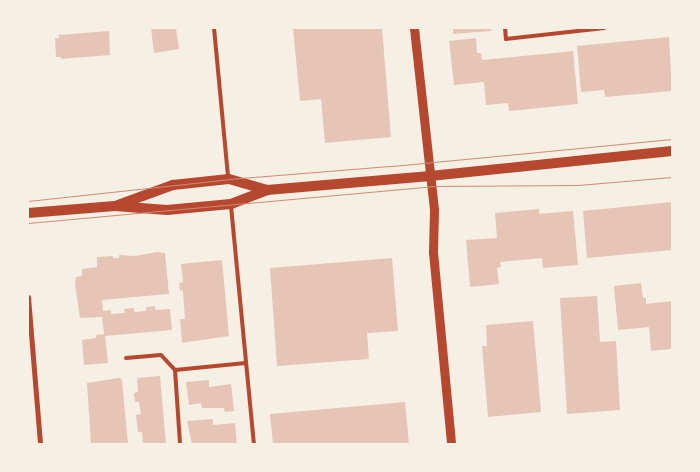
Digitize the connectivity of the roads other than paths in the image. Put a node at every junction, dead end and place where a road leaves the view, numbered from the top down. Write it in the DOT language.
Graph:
graph roads {
  1 [pos="214,28"];
  2 [pos="414,28"];
  3 [pos="505,28"];
  4 [pos="604,28"];
  5 [pos="672,151"];
  6 [pos="430,176"];
  7 [pos="229,179"];
  8 [pos="267,190"];
  9 [pos="231,204"];
  10 [pos="115,206"];
  11 [pos="28,213"];
  12 [pos="28,297"];
  13 [pos="126,358"];
  14 [pos="246,363"];
  15 [pos="175,370"];
  16 [pos="40,444"];
  17 [pos="180,444"];
  18 [pos="254,444"];
  19 [pos="451,444"];
  1 -- 7 [label="lane"];
  2 -- 6 [label="street"];
  3 -- 4 [label="lane"];
  5 -- 6 [label="main road"];
  6 -- 8 [label="main road"];
  6 -- 19 [label="street"];
  7 -- 8 [label="main road"];
  7 -- 10 [label="main road"];
  8 -- 9 [label="main road"];
  9 -- 10 [label="main road"];
  9 -- 14 [label="lane"];
  10 -- 11 [label="main road"];
  12 -- 16 [label="street"];
  13 -- 15 [label="lane"];
  14 -- 15 [label="lane"];
  14 -- 18 [label="lane"];
  15 -- 17 [label="lane"];
}
